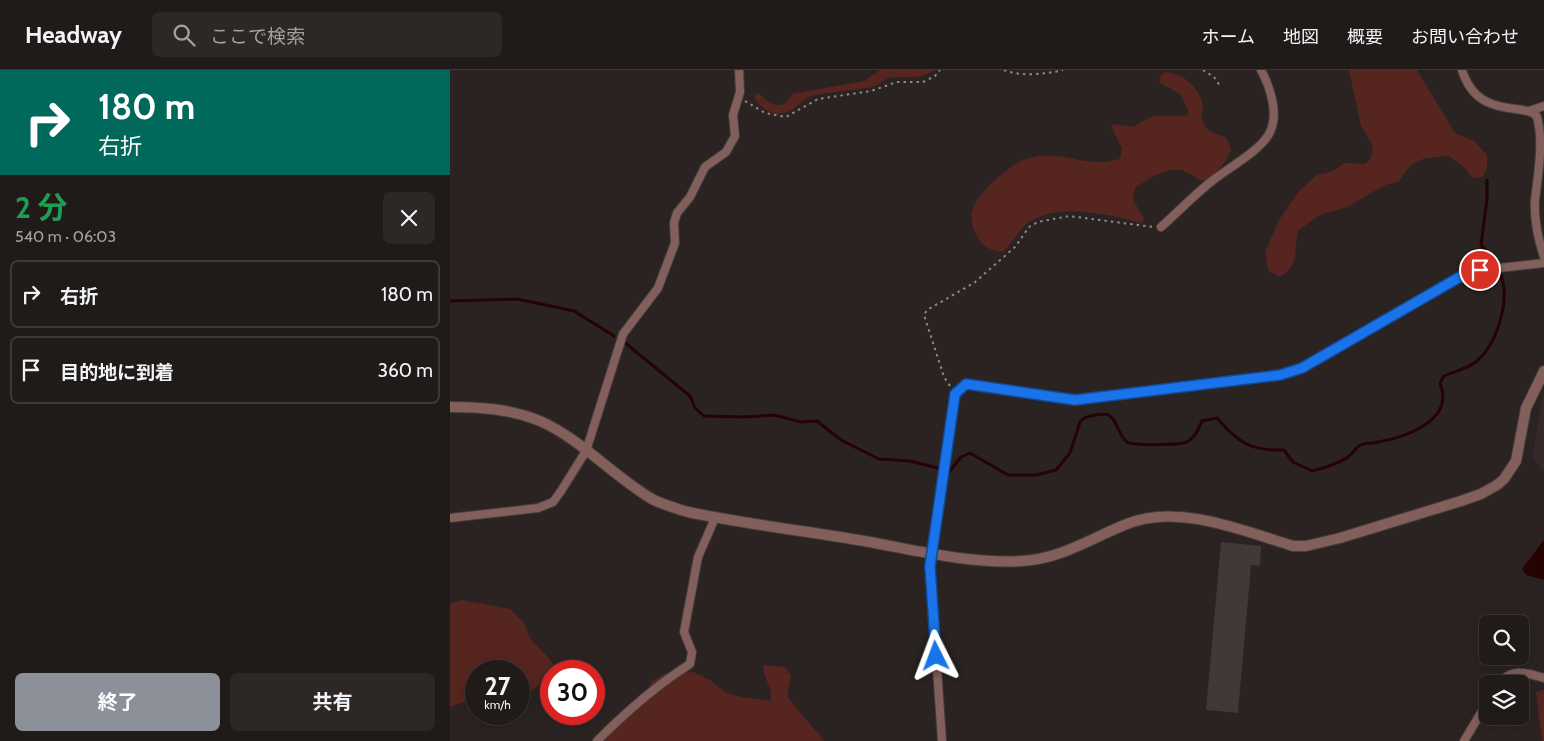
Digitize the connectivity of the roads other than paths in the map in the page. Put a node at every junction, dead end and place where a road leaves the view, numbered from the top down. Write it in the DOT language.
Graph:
graph roads {
  1 [pos="740,70"];
  2 [pos="1261,70"];
  3 [pos="1462,70"];
  4 [pos="1544,106"];
  5 [pos="1529,111"];
  6 [pos="1161,227"];
  7 [pos="1544,256"];
  8 [pos="1544,263"];
  9 [pos="1544,372"];
  10 [pos="450,407"];
  11 [pos="586,451"];
  12 [pos="450,518"];
  13 [pos="715,518"];
  14 [pos="933,553"];
  15 [pos="1507,675"];
  16 [pos="1528,675"];
  17 [pos="1529,675"];
  18 [pos="1544,678"];
  19 [pos="1479,716"];
  20 [pos="597,741"];
  21 [pos="942,741"];
  22 [pos="1464,741"];
  1 -- 11 [label="street"];
  2 -- 6 [label="street"];
  3 -- 5 [label="street"];
  4 -- 5 [label="street"];
  5 -- 7 [label="street"];
  8 -- 14 [label="street"];
  9 -- 14 [label="street"];
  10 -- 11 [label="street"];
  11 -- 12 [label="street"];
  11 -- 13 [label="street"];
  13 -- 14 [label="street"];
  13 -- 20 [label="street"];
  14 -- 21 [label="street"];
  15 -- 16 [label="street"];
  17 -- 18 [label="street"];
  19 -- 22 [label="street"];
}
